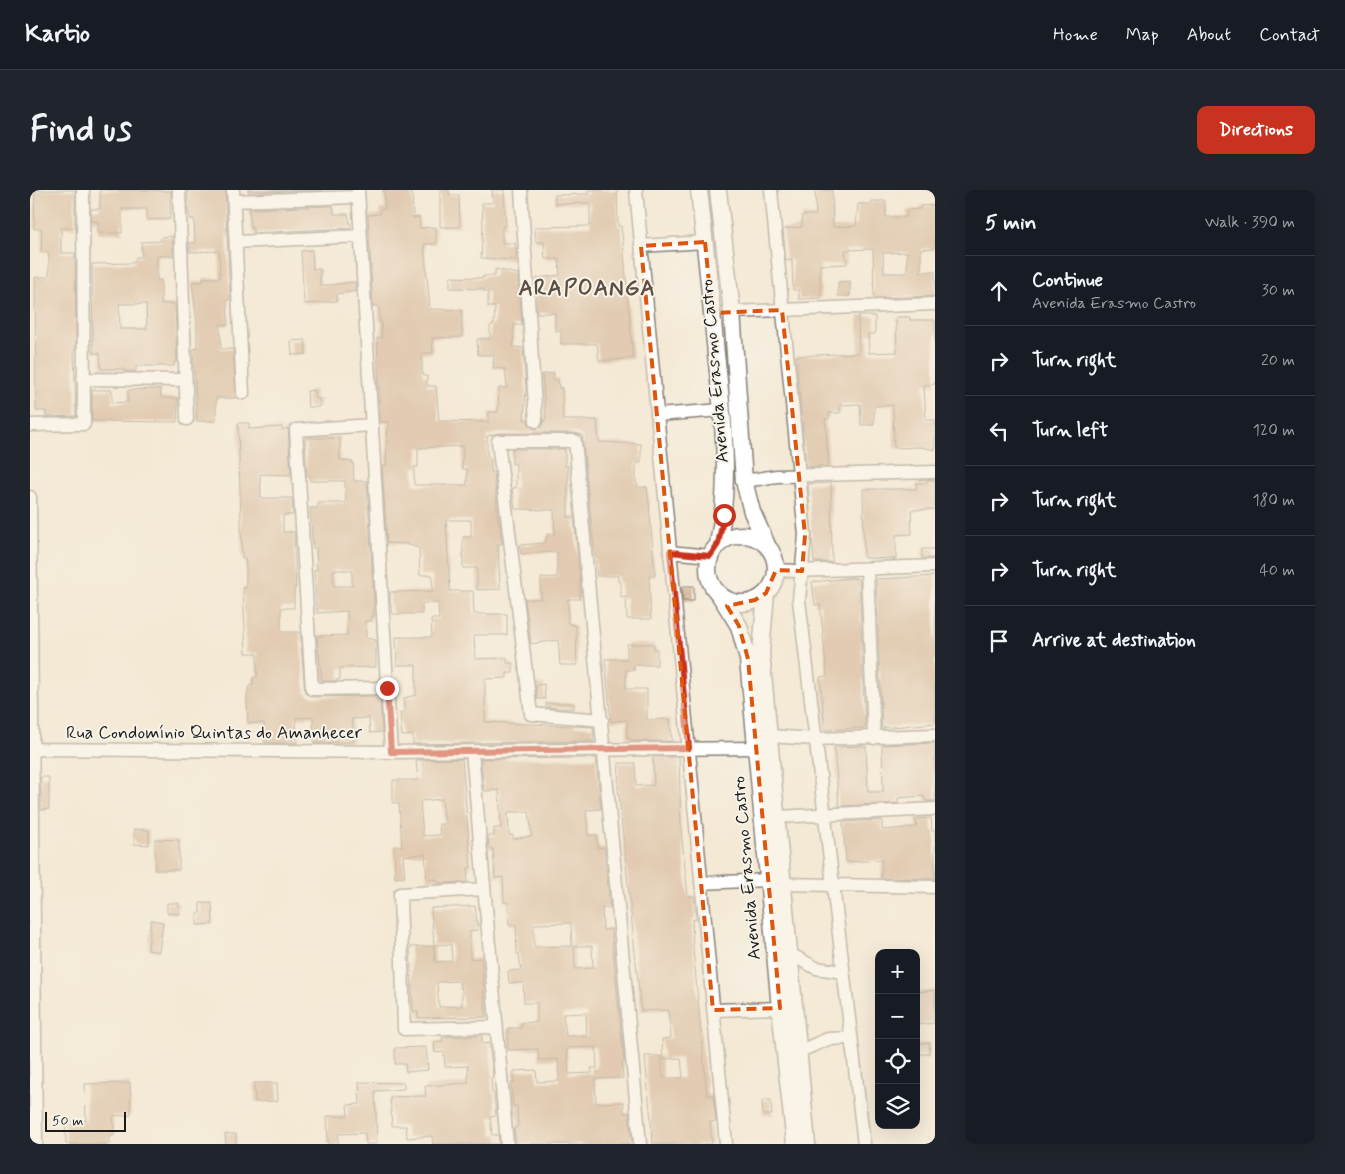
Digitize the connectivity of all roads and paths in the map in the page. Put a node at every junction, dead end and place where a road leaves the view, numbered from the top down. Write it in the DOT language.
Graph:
graph roads {
  1 [pos="83,190"];
  2 [pos="179,190"];
  3 [pos="521,190"];
  4 [pos="636,190"];
  5 [pos="699,190"];
  6 [pos="718,190"];
  7 [pos="772,190"];
  8 [pos="358,193"];
  9 [pos="234,195"];
  10 [pos="361,236"];
  11 [pos="236,242"];
  12 [pos="705,242"];
  13 [pos="642,246"];
  14 [pos="935,304"];
  15 [pos="782,310"];
  16 [pos="732,312"];
  17 [pos="83,379"];
  18 [pos="185,380"];
  19 [pos="244,393"];
  20 [pos="722,410"];
  21 [pos="657,415"];
  22 [pos="187,419"];
  23 [pos="536,421"];
  24 [pos="30,425"];
  25 [pos="372,425"];
  26 [pos="935,472"];
  27 [pos="798,475"];
  28 [pos="744,481"];
  29 [pos="30,498"];
  30 [pos="30,544"];
  31 [pos="767,545"];
  32 [pos="714,550"];
  33 [pos="670,552"];
  34 [pos="935,566"];
  35 [pos="867,569"];
  36 [pos="776,570"];
  37 [pos="802,571"];
  38 [pos="766,593"];
  39 [pos="719,594"];
  40 [pos="31,656"];
  41 [pos="387,688"];
  42 [pos="602,720"];
  43 [pos="935,735"];
  44 [pos="769,736"];
  45 [pos="874,738"];
  46 [pos="815,739"];
  47 [pos="689,748"];
  48 [pos="756,748"];
  49 [pos="605,749"];
  50 [pos="32,750"];
  51 [pos="472,751"];
  52 [pos="391,752"];
  53 [pos="31,784"];
  54 [pos="935,809"];
  55 [pos="824,813"];
  56 [pos="777,817"];
  57 [pos="32,855"];
  58 [pos="776,882"];
  59 [pos="701,883"];
  60 [pos="833,885"];
  61 [pos="935,888"];
  62 [pos="484,889"];
  63 [pos="32,914"];
  64 [pos="790,954"];
  65 [pos="843,972"];
  66 [pos="780,1008"];
  67 [pos="713,1010"];
  68 [pos="496,1027"];
  69 [pos="851,1038"];
  70 [pos="800,1052"];
  71 [pos="36,1144"];
  72 [pos="507,1144"];
  73 [pos="640,1144"];
  74 [pos="726,1144"];
  75 [pos="795,1144"];
  76 [pos="807,1144"];
  77 [pos="864,1144"];
  1 -- 17 [label="street"];
  2 -- 18 [label="street"];
  3 -- 23 [label="street"];
  4 -- 13 [label="street"];
  5 -- 12 [label="main road, Avenida Erasmo Castro"];
  6 -- 16 [label="main road, Avenida Erasmo Castro"];
  7 -- 15 [label="street"];
  8 -- 9 [label="street"];
  8 -- 10 [label="street"];
  9 -- 11 [label="street"];
  10 -- 11 [label="street"];
  10 -- 25 [label="street"];
  11 -- 19 [label="street"];
  12 -- 13 [label="street"];
  12 -- 20 [label="main road, Avenida Erasmo Castro"];
  13 -- 21 [label="street"];
  14 -- 15 [label="street"];
  15 -- 16 [label="street"];
  15 -- 27 [label="street"];
  16 -- 28 [label="main road, Avenida Erasmo Castro"];
  17 -- 18 [label="street"];
  17 -- 24 [label="street"];
  18 -- 22 [label="street"];
  20 -- 21 [label="street"];
  20 -- 32 [label="main road, Avenida Erasmo Castro"];
  21 -- 33 [label="street"];
  25 -- 41 [label="street"];
  25 -- 41 [label="street"];
  26 -- 27 [label="street"];
  27 -- 28 [label="street"];
  27 -- 37 [label="street"];
  28 -- 31 [label="main road, Avenida Erasmo Castro"];
  29 -- 30 [label="street"];
  30 -- 40 [label="street"];
  31 -- 32 [label="main road"];
  31 -- 36 [label="main road"];
  32 -- 33 [label="street"];
  32 -- 39 [label="main road"];
  33 -- 47 [label="street"];
  34 -- 35 [label="street"];
  35 -- 37 [label="street"];
  35 -- 45 [label="street"];
  36 -- 37 [label="street"];
  36 -- 38 [label="main road"];
  37 -- 46 [label="street"];
  38 -- 39 [label="main road"];
  38 -- 44 [label="main road, Avenida Erasmo Castro"];
  39 -- 48 [label="main road, Avenida Erasmo Castro"];
  40 -- 50 [label="street"];
  41 -- 52 [label="street"];
  42 -- 42 [label="street"];
  42 -- 49 [label="street"];
  43 -- 45 [label="street"];
  44 -- 46 [label="street"];
  44 -- 56 [label="main road, Avenida Erasmo Castro"];
  45 -- 46 [label="street"];
  46 -- 55 [label="street"];
  47 -- 48 [label="street, Rua Condomínio Quintas do Amanhecer"];
  47 -- 49 [label="street, Rua Condomínio Quintas do Amanhecer"];
  47 -- 59 [label="street"];
  48 -- 58 [label="main road, Avenida Erasmo Castro"];
  49 -- 51 [label="street, Rua Condomínio Quintas do Amanhecer"];
  49 -- 73 [label="street"];
  50 -- 52 [label="street, Rua Condomínio Quintas do Amanhecer"];
  50 -- 53 [label="street"];
  51 -- 52 [label="street, Rua Condomínio Quintas do Amanhecer"];
  51 -- 62 [label="street"];
  53 -- 57 [label="street"];
  54 -- 55 [label="street"];
  55 -- 56 [label="street"];
  55 -- 60 [label="street"];
  56 -- 58 [label="main road, Avenida Erasmo Castro"];
  57 -- 63 [label="street"];
  58 -- 59 [label="street"];
  58 -- 60 [label="street"];
  58 -- 64 [label="main road, Avenida Erasmo Castro"];
  58 -- 66 [label="main road, Avenida Erasmo Castro"];
  59 -- 67 [label="street"];
  60 -- 61 [label="street"];
  60 -- 65 [label="street"];
  62 -- 68 [label="street"];
  62 -- 68 [label="street"];
  63 -- 71 [label="street"];
  64 -- 65 [label="street"];
  64 -- 70 [label="main road, Avenida Erasmo Castro"];
  65 -- 69 [label="street"];
  66 -- 67 [label="street"];
  66 -- 75 [label="main road, Avenida Erasmo Castro"];
  67 -- 74 [label="street"];
  68 -- 72 [label="street"];
  69 -- 70 [label="street"];
  69 -- 77 [label="street"];
  70 -- 76 [label="main road, Avenida Erasmo Castro"];
}
